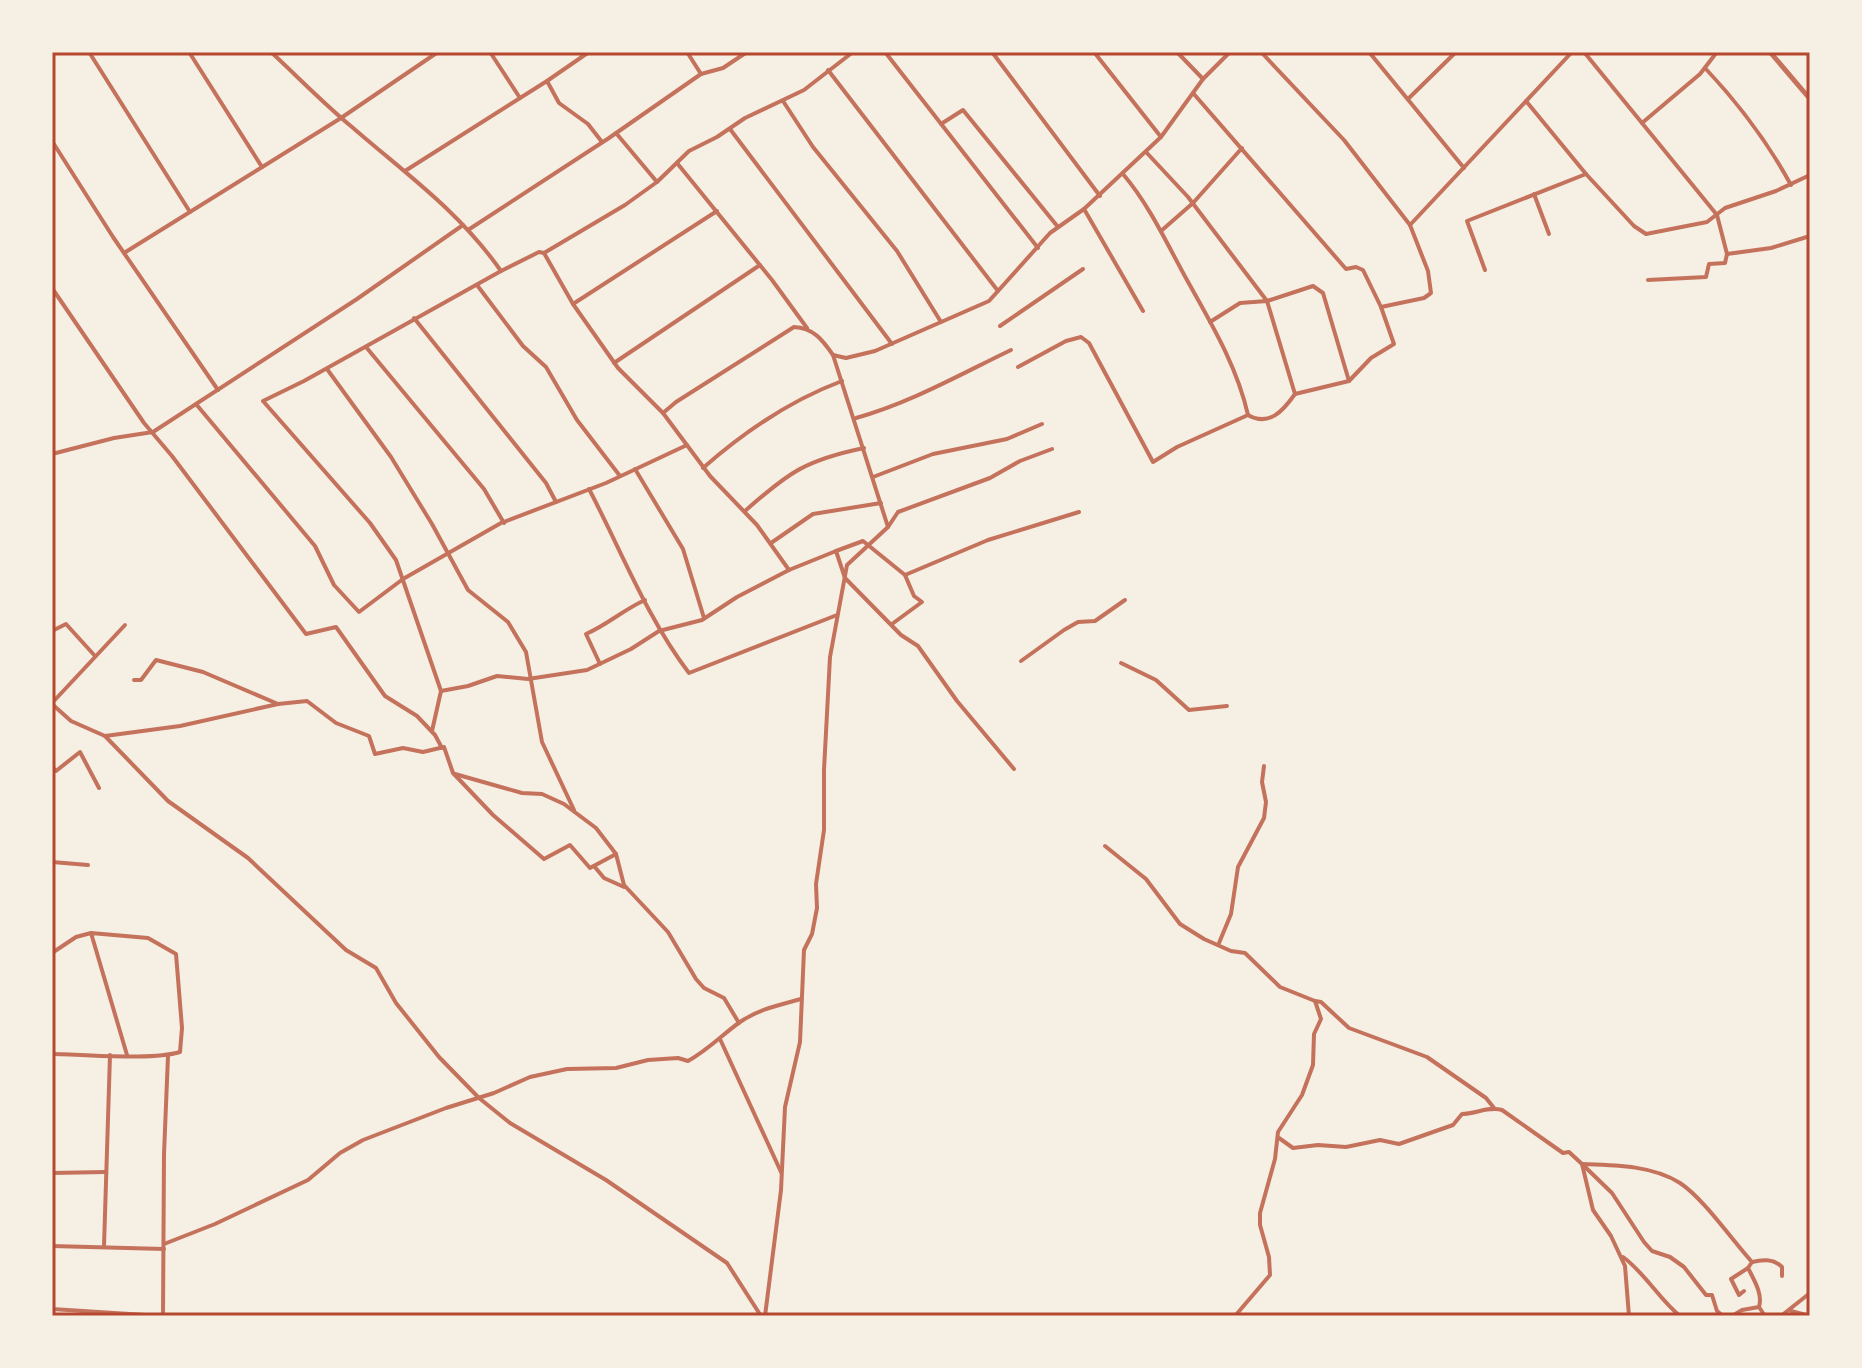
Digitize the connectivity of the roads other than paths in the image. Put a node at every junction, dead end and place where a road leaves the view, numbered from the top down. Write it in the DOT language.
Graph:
graph roads {
  1 [pos="89,52"];
  2 [pos="189,52"];
  3 [pos="271,52"];
  4 [pos="438,52"];
  5 [pos="490,52"];
  6 [pos="589,52"];
  7 [pos="687,52"];
  8 [pos="747,52"];
  9 [pos="853,52"];
  10 [pos="885,52"];
  11 [pos="992,52"];
  12 [pos="1094,52"];
  13 [pos="1177,52"];
  14 [pos="1230,52"];
  15 [pos="1261,52"];
  16 [pos="1369,52"];
  17 [pos="1456,52"];
  18 [pos="1572,52"];
  19 [pos="1584,52"];
  20 [pos="1717,52"];
  21 [pos="1770,52"];
  22 [pos="1705,68"];
  23 [pos="828,70"];
  24 [pos="701,74"];
  25 [pos="1203,79"];
  26 [pos="547,81"];
  27 [pos="1193,93"];
  28 [pos="520,98"];
  29 [pos="1408,99"];
  30 [pos="1810,99"];
  31 [pos="783,101"];
  32 [pos="1526,101"];
  33 [pos="341,118"];
  34 [pos="1642,123"];
  35 [pos="941,124"];
  36 [pos="729,128"];
  37 [pos="616,133"];
  38 [pos="1161,137"];
  39 [pos="52,141"];
  40 [pos="602,142"];
  41 [pos="1242,148"];
  42 [pos="1146,152"];
  43 [pos="677,163"];
  44 [pos="262,167"];
  45 [pos="1464,168"];
  46 [pos="405,171"];
  47 [pos="1123,174"];
  48 [pos="1586,174"];
  49 [pos="1810,175"];
  50 [pos="657,182"];
  51 [pos="1791,185"];
  52 [pos="1534,194"];
  53 [pos="1100,196"];
  54 [pos="1193,203"];
  55 [pos="1084,209"];
  56 [pos="717,211"];
  57 [pos="190,212"];
  58 [pos="1717,215"];
  59 [pos="463,225"];
  60 [pos="1410,225"];
  61 [pos="1058,227"];
  62 [pos="468,230"];
  63 [pos="1161,231"];
  64 [pos="1549,234"];
  65 [pos="1810,236"];
  66 [pos="1038,248"];
  67 [pos="124,253"];
  68 [pos="544,253"];
  69 [pos="1727,254"];
  70 [pos="760,265"];
  71 [pos="1083,269"];
  72 [pos="1485,270"];
  73 [pos="501,271"];
  74 [pos="1648,280"];
  75 [pos="477,285"];
  76 [pos="52,288"];
  77 [pos="998,291"];
  78 [pos="1267,301"];
  79 [pos="573,304"];
  80 [pos="1381,307"];
  81 [pos="1143,311"];
  82 [pos="414,318"];
  83 [pos="941,322"];
  84 [pos="1210,322"];
  85 [pos="1000,326"];
  86 [pos="807,328"];
  87 [pos="892,344"];
  88 [pos="366,347"];
  89 [pos="1011,350"];
  90 [pos="833,355"];
  91 [pos="614,363"];
  92 [pos="1018,367"];
  93 [pos="327,369"];
  94 [pos="842,381"];
  95 [pos="1349,381"];
  96 [pos="218,390"];
  97 [pos="1295,394"];
  98 [pos="196,404"];
  99 [pos="663,413"];
  100 [pos="1248,415"];
  101 [pos="855,418"];
  102 [pos="1042,424"];
  103 [pos="153,432"];
  104 [pos="687,445"];
  105 [pos="864,448"];
  106 [pos="1052,449"];
  107 [pos="52,454"];
  108 [pos="703,468"];
  109 [pos="635,469"];
  110 [pos="620,476"];
  111 [pos="873,477"];
  112 [pos="589,489"];
  113 [pos="556,502"];
  114 [pos="881,503"];
  115 [pos="744,511"];
  116 [pos="1079,512"];
  117 [pos="504,523"];
  118 [pos="888,527"];
  119 [pos="771,543"];
  120 [pos="868,547"];
  121 [pos="836,551"];
  122 [pos="447,554"];
  123 [pos="789,570"];
  124 [pos="905,575"];
  125 [pos="845,578"];
  126 [pos="403,579"];
  127 [pos="645,600"];
  128 [pos="1125,600"];
  129 [pos="837,615"];
  130 [pos="704,618"];
  131 [pos="892,624"];
  132 [pos="125,625"];
  133 [pos="662,630"];
  134 [pos="52,631"];
  135 [pos="95,656"];
  136 [pos="1021,661"];
  137 [pos="1121,663"];
  138 [pos="600,664"];
  139 [pos="531,678"];
  140 [pos="134,680"];
  141 [pos="441,691"];
  142 [pos="52,704"];
  143 [pos="278,704"];
  144 [pos="1227,706"];
  145 [pos="432,731"];
  146 [pos="105,736"];
  147 [pos="442,748"];
  148 [pos="1264,766"];
  149 [pos="52,767"];
  150 [pos="1014,769"];
  151 [pos="453,773"];
  152 [pos="99,788"];
  153 [pos="574,810"];
  154 [pos="1105,846"];
  155 [pos="616,854"];
  156 [pos="52,862"];
  157 [pos="88,865"];
  158 [pos="594,866"];
  159 [pos="627,889"];
  160 [pos="91,933"];
  161 [pos="1219,943"];
  162 [pos="52,953"];
  163 [pos="801,999"];
  164 [pos="1315,1001"];
  165 [pos="739,1023"];
  166 [pos="720,1039"];
  167 [pos="52,1054"];
  168 [pos="110,1055"];
  169 [pos="127,1055"];
  170 [pos="168,1056"];
  171 [pos="479,1098"];
  172 [pos="1494,1108"];
  173 [pos="1278,1137"];
  174 [pos="1582,1164"];
  175 [pos="105,1172"];
  176 [pos="52,1173"];
  177 [pos="781,1173"];
  178 [pos="52,1246"];
  179 [pos="104,1246"];
  180 [pos="164,1246"];
  181 [pos="1621,1256"];
  182 [pos="1752,1262"];
  183 [pos="1748,1268"];
  184 [pos="1782,1276"];
  185 [pos="1744,1291"];
  186 [pos="1810,1293"];
  187 [pos="1759,1307"];
  188 [pos="52,1309"];
  189 [pos="1791,1311"];
  190 [pos="163,1316"];
  191 [pos="763,1316"];
  192 [pos="1235,1316"];
  193 [pos="1629,1316"];
  194 [pos="1680,1316"];
  195 [pos="1723,1316"];
  196 [pos="1732,1316"];
  197 [pos="1765,1316"];
  198 [pos="1781,1316"];
  199 [pos="1810,1316"];
  1 -- 57 [label="street"];
  2 -- 44 [label="street"];
  3 -- 33 [label="street"];
  4 -- 33 [label="street"];
  5 -- 28 [label="street"];
  6 -- 26 [label="street"];
  7 -- 24 [label="street"];
  8 -- 24 [label="street"];
  9 -- 23 [label="street"];
  10 -- 35 [label="street"];
  11 -- 53 [label="street"];
  12 -- 38 [label="street"];
  13 -- 25 [label="street"];
  14 -- 25 [label="street"];
  15 -- 60 [label="street"];
  16 -- 29 [label="street"];
  17 -- 29 [label="street"];
  18 -- 32 [label="street"];
  19 -- 34 [label="street"];
  20 -- 22 [label="street"];
  21 -- 30 [label="street"];
  22 -- 34 [label="street"];
  22 -- 51 [label="street"];
  23 -- 31 [label="street"];
  23 -- 77 [label="street"];
  24 -- 37 [label="street"];
  25 -- 27 [label="street"];
  26 -- 28 [label="street"];
  26 -- 40 [label="street"];
  27 -- 38 [label="street"];
  27 -- 41 [label="street"];
  28 -- 46 [label="street"];
  29 -- 45 [label="street"];
  31 -- 36 [label="street"];
  31 -- 83 [label="street"];
  32 -- 45 [label="street"];
  32 -- 48 [label="street"];
  33 -- 44 [label="street"];
  33 -- 46 [label="street"];
  34 -- 58 [label="street"];
  35 -- 61 [label="street"];
  35 -- 66 [label="street"];
  36 -- 43 [label="street"];
  36 -- 87 [label="street"];
  37 -- 40 [label="street"];
  37 -- 50 [label="street"];
  38 -- 42 [label="street"];
  39 -- 67 [label="street"];
  40 -- 62 [label="street"];
  41 -- 54 [label="street"];
  41 -- 80 [label="street"];
  42 -- 47 [label="street"];
  42 -- 54 [label="street"];
  43 -- 50 [label="street"];
  43 -- 56 [label="street"];
  44 -- 57 [label="street"];
  45 -- 60 [label="street"];
  46 -- 59 [label="street"];
  47 -- 53 [label="street"];
  47 -- 63 [label="street"];
  48 -- 52 [label="street"];
  48 -- 58 [label="street"];
  49 -- 51 [label="street"];
  50 -- 68 [label="street"];
  51 -- 58 [label="street"];
  52 -- 64 [label="street"];
  52 -- 72 [label="street"];
  53 -- 55 [label="street"];
  54 -- 63 [label="street"];
  54 -- 78 [label="street"];
  55 -- 61 [label="street"];
  55 -- 81 [label="street"];
  56 -- 70 [label="street"];
  56 -- 79 [label="street"];
  57 -- 67 [label="street"];
  58 -- 69 [label="street"];
  59 -- 62 [label="street"];
  59 -- 96 [label="street"];
  60 -- 80 [label="street"];
  61 -- 66 [label="street"];
  62 -- 73 [label="street"];
  63 -- 84 [label="street"];
  65 -- 69 [label="street"];
  66 -- 77 [label="street"];
  67 -- 96 [label="street"];
  68 -- 73 [label="street"];
  68 -- 79 [label="street"];
  69 -- 74 [label="street"];
  70 -- 86 [label="street"];
  70 -- 91 [label="street"];
  71 -- 85 [label="street"];
  73 -- 75 [label="street"];
  75 -- 82 [label="street"];
  75 -- 110 [label="street"];
  76 -- 103 [label="street"];
  77 -- 83 [label="street"];
  78 -- 84 [label="street"];
  78 -- 95 [label="street"];
  78 -- 97 [label="street"];
  79 -- 91 [label="street"];
  80 -- 95 [label="street"];
  82 -- 88 [label="street"];
  82 -- 113 [label="street"];
  83 -- 87 [label="street"];
  84 -- 100 [label="street"];
  86 -- 90 [label="street"];
  86 -- 99 [label="street"];
  87 -- 90 [label="street"];
  88 -- 93 [label="street"];
  88 -- 117 [label="street"];
  89 -- 101 [label="street"];
  90 -- 94 [label="street"];
  91 -- 99 [label="street"];
  92 -- 100 [label="street"];
  93 -- 122 [label="street"];
  93 -- 126 [label="street"];
  94 -- 101 [label="street"];
  94 -- 108 [label="street"];
  95 -- 97 [label="street"];
  96 -- 98 [label="street"];
  97 -- 100 [label="street"];
  98 -- 103 [label="street"];
  98 -- 126 [label="street"];
  99 -- 104 [label="street"];
  101 -- 105 [label="street"];
  102 -- 111 [label="street"];
  103 -- 107 [label="street"];
  103 -- 145 [label="street"];
  104 -- 108 [label="street"];
  104 -- 109 [label="street"];
  105 -- 111 [label="street"];
  105 -- 115 [label="street"];
  106 -- 118 [label="street"];
  108 -- 115 [label="street"];
  109 -- 110 [label="street"];
  109 -- 130 [label="street"];
  110 -- 112 [label="street"];
  111 -- 114 [label="street"];
  112 -- 113 [label="street"];
  112 -- 127 [label="street"];
  113 -- 117 [label="street"];
  114 -- 118 [label="street"];
  114 -- 119 [label="street"];
  115 -- 119 [label="street"];
  116 -- 124 [label="street"];
  117 -- 122 [label="street"];
  118 -- 120 [label="street"];
  119 -- 123 [label="street"];
  120 -- 121 [label="street"];
  120 -- 124 [label="street"];
  120 -- 125 [label="street"];
  121 -- 123 [label="street"];
  121 -- 125 [label="street"];
  122 -- 126 [label="street"];
  122 -- 139 [label="street"];
  123 -- 130 [label="street"];
  124 -- 131 [label="street"];
  125 -- 129 [label="street"];
  125 -- 131 [label="street"];
  126 -- 141 [label="street"];
  127 -- 133 [label="street"];
  127 -- 138 [label="street"];
  128 -- 136 [label="street"];
  129 -- 133 [label="street"];
  129 -- 163 [label="street"];
  130 -- 133 [label="street"];
  131 -- 150 [label="street"];
  132 -- 135 [label="street"];
  133 -- 138 [label="street"];
  134 -- 135 [label="street"];
  135 -- 142 [label="street"];
  137 -- 144 [label="street"];
  138 -- 139 [label="street"];
  139 -- 141 [label="street"];
  139 -- 153 [label="street"];
  140 -- 143 [label="street"];
  141 -- 145 [label="street"];
  142 -- 146 [label="street"];
  143 -- 146 [label="street"];
  143 -- 147 [label="street"];
  145 -- 147 [label="street"];
  146 -- 171 [label="street"];
  147 -- 151 [label="street"];
  148 -- 161 [label="street"];
  149 -- 152 [label="street"];
  151 -- 153 [label="street"];
  151 -- 158 [label="street"];
  153 -- 155 [label="street"];
  154 -- 161 [label="street"];
  155 -- 158 [label="street"];
  155 -- 159 [label="street"];
  156 -- 157 [label="street"];
  158 -- 159 [label="street"];
  159 -- 165 [label="street"];
  160 -- 162 [label="street"];
  160 -- 169 [label="street"];
  160 -- 170 [label="street"];
  161 -- 164 [label="street"];
  163 -- 165 [label="street"];
  163 -- 177 [label="street"];
  164 -- 172 [label="street"];
  164 -- 173 [label="street"];
  165 -- 166 [label="street"];
  166 -- 171 [label="street"];
  166 -- 177 [label="street"];
  167 -- 168 [label="street"];
  168 -- 169 [label="street"];
  168 -- 175 [label="street"];
  169 -- 170 [label="street"];
  170 -- 180 [label="street"];
  171 -- 180 [label="street"];
  171 -- 191 [label="street"];
  172 -- 173 [label="street"];
  172 -- 174 [label="street"];
  173 -- 192 [label="street"];
  174 -- 181 [label="street"];
  174 -- 182 [label="street"];
  174 -- 195 [label="street"];
  175 -- 176 [label="street"];
  175 -- 179 [label="street"];
  177 -- 191 [label="street"];
  178 -- 179 [label="street"];
  179 -- 180 [label="street"];
  180 -- 190 [label="street"];
  181 -- 193 [label="street"];
  181 -- 194 [label="street"];
  182 -- 183 [label="street"];
  182 -- 184 [label="street"];
  183 -- 185 [label="street"];
  183 -- 187 [label="street"];
  186 -- 189 [label="street"];
  187 -- 196 [label="street"];
  187 -- 197 [label="street"];
  188 -- 190 [label="street"];
  189 -- 198 [label="street"];
  189 -- 199 [label="street"];
}
